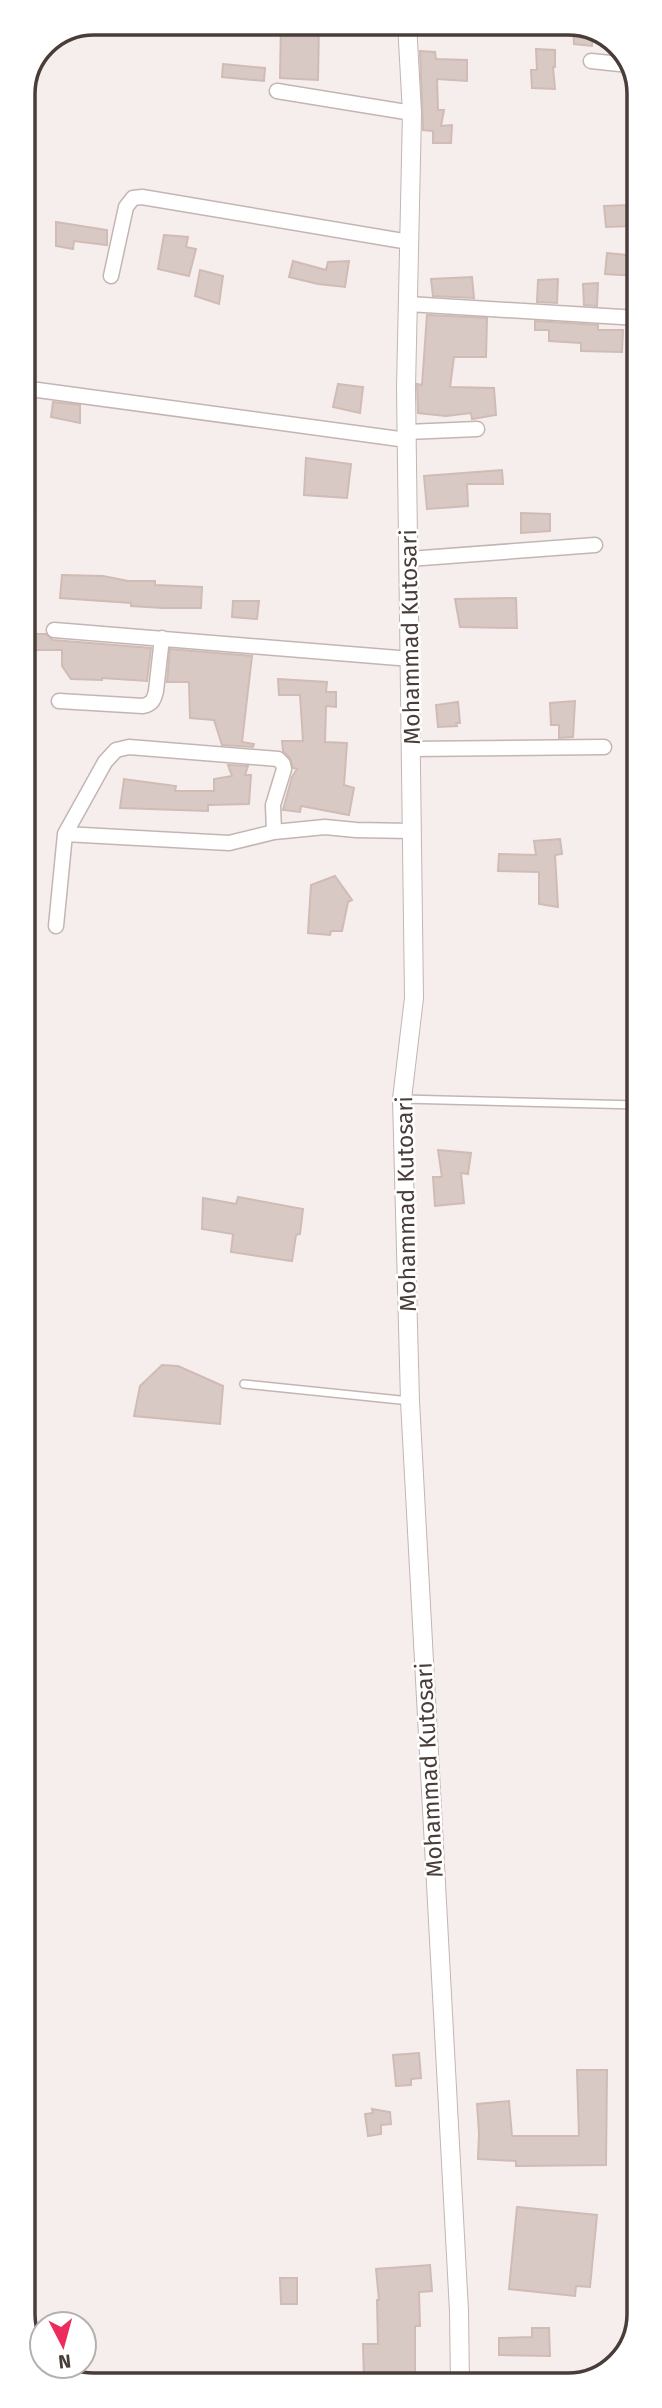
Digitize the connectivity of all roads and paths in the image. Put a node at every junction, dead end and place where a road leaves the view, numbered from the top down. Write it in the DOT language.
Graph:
graph roads {
  1 [pos="408,35"];
  2 [pos="591,61"];
  3 [pos="618,64"];
  4 [pos="277,91"];
  5 [pos="412,113"];
  6 [pos="409,242"];
  7 [pos="111,276"];
  8 [pos="408,304"];
  9 [pos="627,317"];
  10 [pos="35,390"];
  11 [pos="477,429"];
  12 [pos="407,436"];
  13 [pos="595,545"];
  14 [pos="409,559"];
  15 [pos="54,630"];
  16 [pos="162,638"];
  17 [pos="411,659"];
  18 [pos="59,701"];
  19 [pos="604,747"];
  20 [pos="411,749"];
  21 [pos="411,831"];
  22 [pos="274,832"];
  23 [pos="65,834"];
  24 [pos="56,926"];
  25 [pos="402,1099"];
  26 [pos="627,1104"];
  27 [pos="244,1384"];
  28 [pos="410,1401"];
  29 [pos="460,2373"];
  1 -- 5 [label="street, Mohammad Kutosari"];
  2 -- 3 [label="street"];
  4 -- 5 [label="street"];
  5 -- 6 [label="street, Mohammad Kutosari"];
  6 -- 7 [label="street"];
  6 -- 8 [label="street, Mohammad Kutosari"];
  8 -- 9 [label="street"];
  8 -- 12 [label="street, Mohammad Kutosari"];
  10 -- 12 [label="street"];
  11 -- 12 [label="street"];
  12 -- 14 [label="street, Mohammad Kutosari"];
  13 -- 14 [label="street"];
  14 -- 17 [label="street, Mohammad Kutosari"];
  15 -- 16 [label="street"];
  16 -- 17 [label="street"];
  16 -- 18 [label="street"];
  17 -- 20 [label="street, Mohammad Kutosari"];
  19 -- 20 [label="street"];
  20 -- 21 [label="street, Mohammad Kutosari"];
  21 -- 22 [label="street"];
  21 -- 25 [label="street, Mohammad Kutosari"];
  22 -- 23 [label="street"];
  22 -- 23 [label="street"];
  23 -- 24 [label="street"];
  25 -- 26 [label="lane"];
  25 -- 28 [label="street, Mohammad Kutosari"];
  27 -- 28 [label="lane"];
  28 -- 29 [label="street, Mohammad Kutosari"];
}
